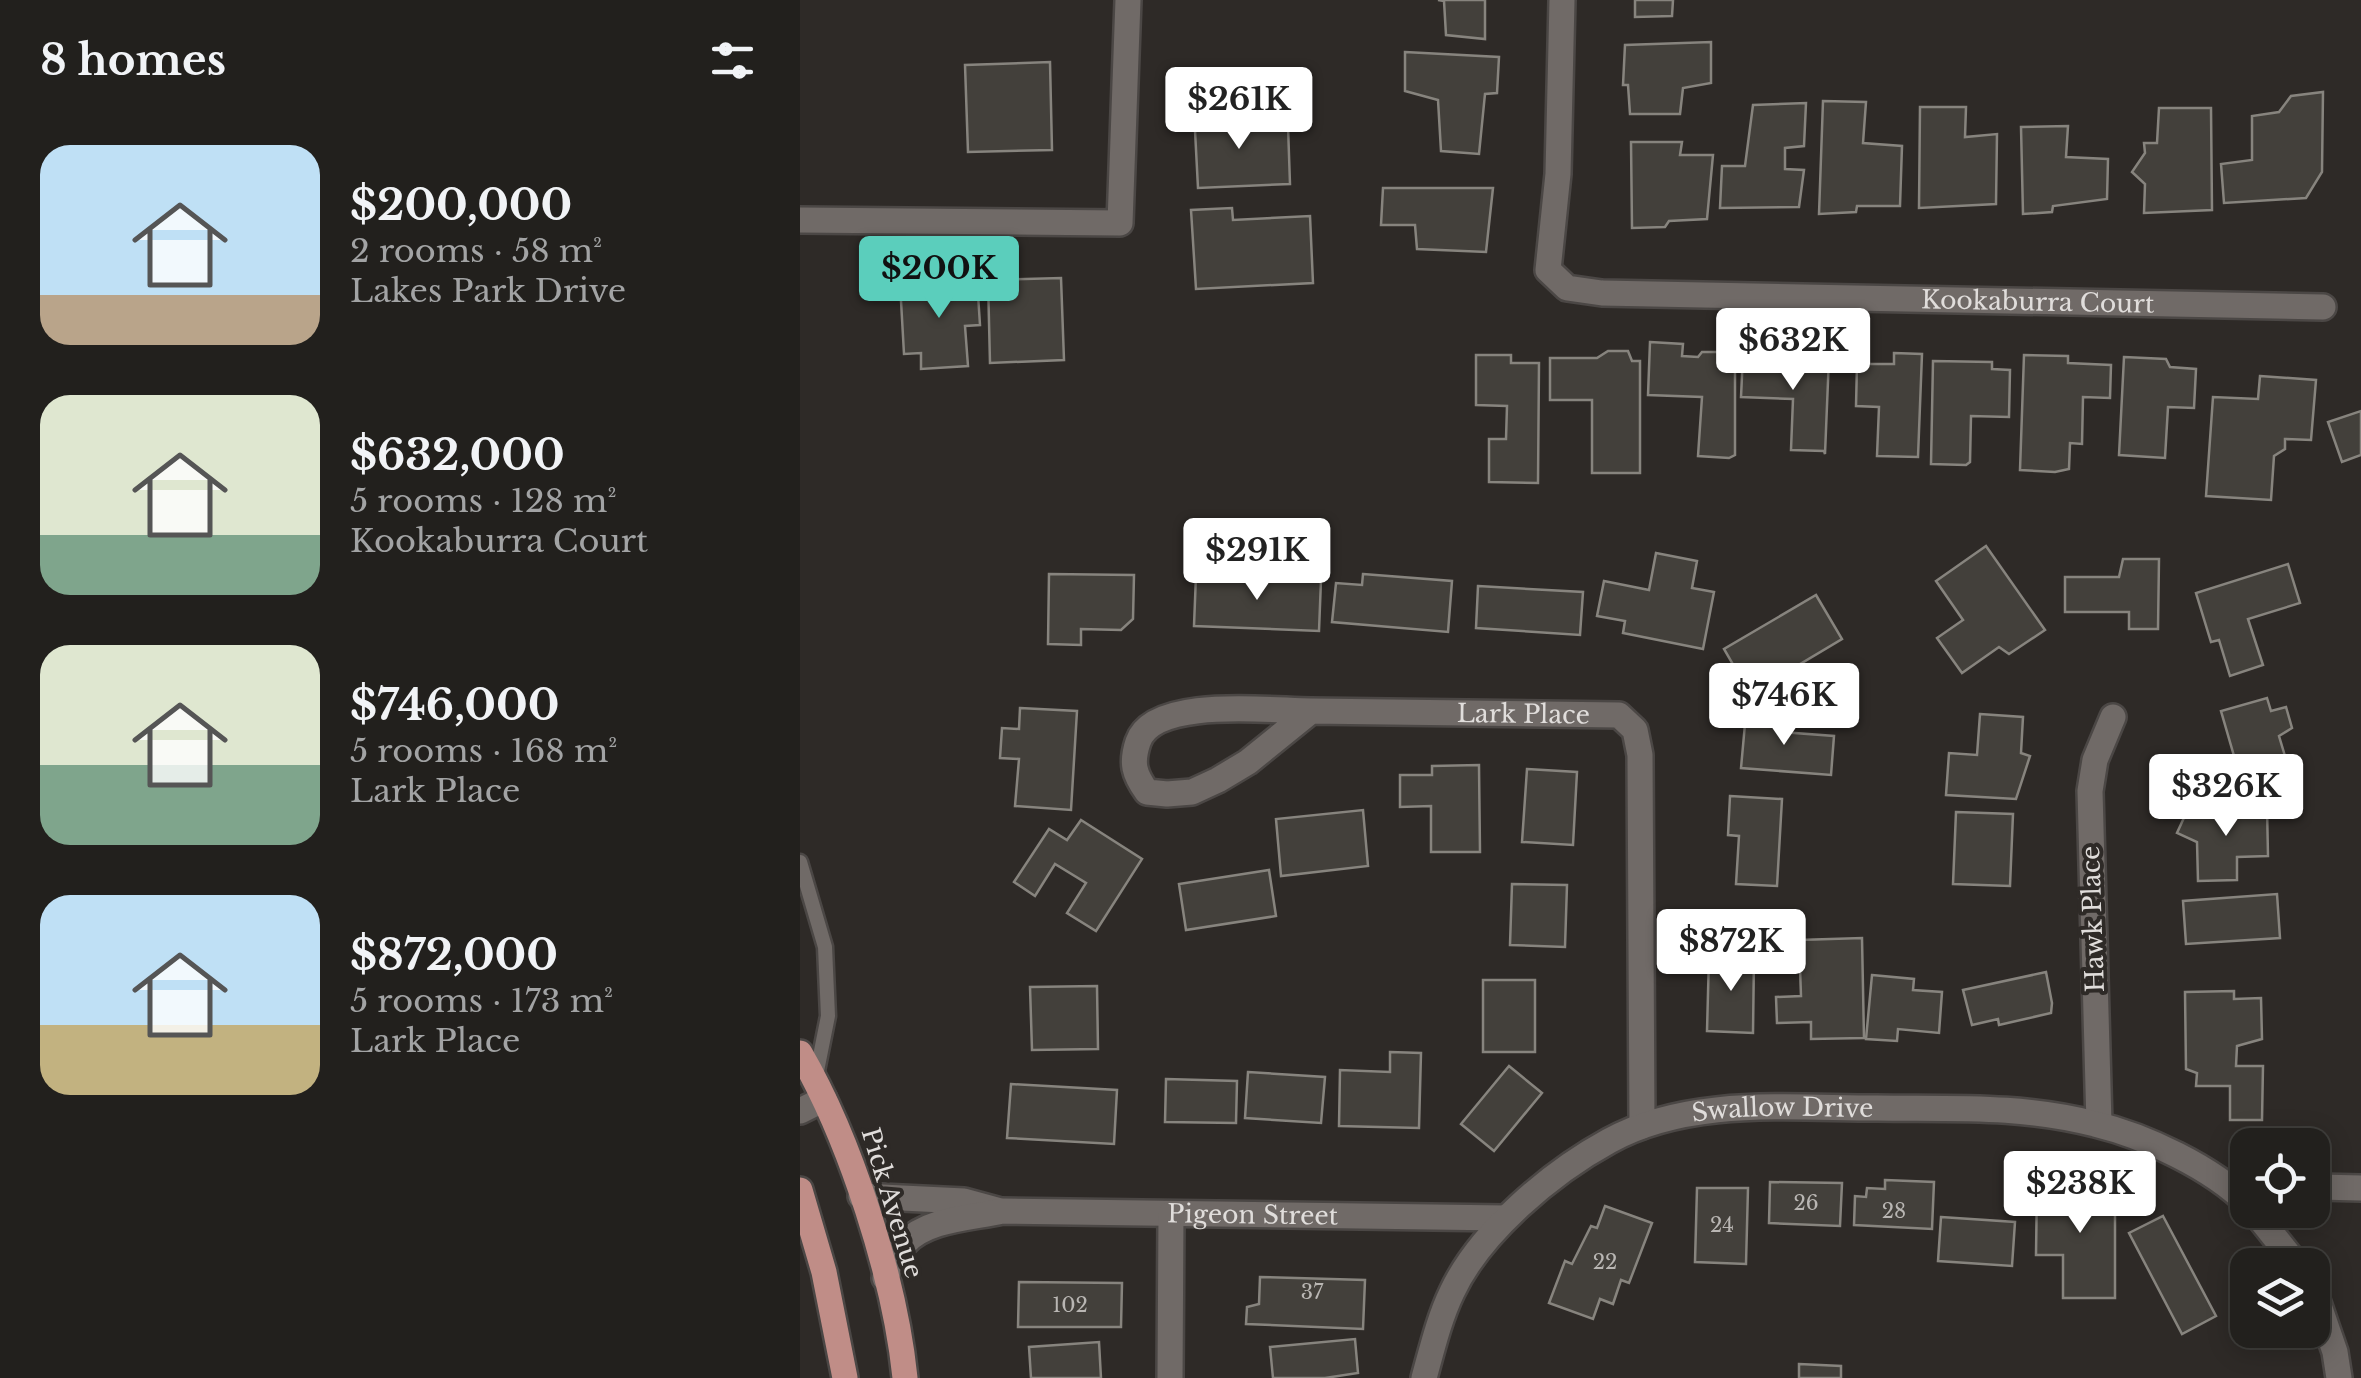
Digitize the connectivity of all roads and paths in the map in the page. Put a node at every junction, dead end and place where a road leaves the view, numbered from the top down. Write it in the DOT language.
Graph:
graph roads {
  1 [pos="1128,0"];
  2 [pos="1562,0"];
  3 [pos="800,220"];
  4 [pos="2323,308"];
  5 [pos="1311,711"];
  6 [pos="2113,717"];
  7 [pos="800,862"];
  8 [pos="800,1053"];
  9 [pos="820,1090"];
  10 [pos="800,1111"];
  11 [pos="2099,1124"];
  12 [pos="1642,1126"];
  13 [pos="2230,1186"];
  14 [pos="2330,1187"];
  15 [pos="2361,1188"];
  16 [pos="800,1190"];
  17 [pos="861,1196"];
  18 [pos="1002,1211"];
  19 [pos="1171,1214"];
  20 [pos="1505,1218"];
  21 [pos="885,1278"];
  22 [pos="2330,1340"];
  23 [pos="845,1378"];
  24 [pos="905,1378"];
  25 [pos="1170,1378"];
  26 [pos="1424,1378"];
  27 [pos="2339,1378"];
  1 -- 3 [label="street"];
  2 -- 4 [label="street, Kookaburra Court"];
  5 -- 5 [label="street, Lark Place"];
  5 -- 12 [label="street, Lark Place"];
  6 -- 11 [label="street, Hawk Place"];
  7 -- 9 [label="lane"];
  8 -- 9 [label="main road, Pick Avenue"];
  9 -- 10 [label="street"];
  9 -- 17 [label="main road, Pick Avenue"];
  11 -- 12 [label="street, Swallow Drive"];
  11 -- 13 [label="street, Swallow Drive"];
  12 -- 20 [label="street, Swallow Drive"];
  14 -- 15 [label="street"];
  16 -- 23 [label="main road"];
  17 -- 18 [label="street, Pigeon Street"];
  17 -- 21 [label="main road, Pick Avenue"];
  18 -- 19 [label="street, Pigeon Street"];
  18 -- 21 [label="street, Pigeon Street"];
  19 -- 20 [label="street, Pigeon Street"];
  19 -- 25 [label="street"];
  20 -- 26 [label="street, Swallow Drive"];
  21 -- 24 [label="main road, Pick Avenue"];
  22 -- 27 [label="street"];
}
